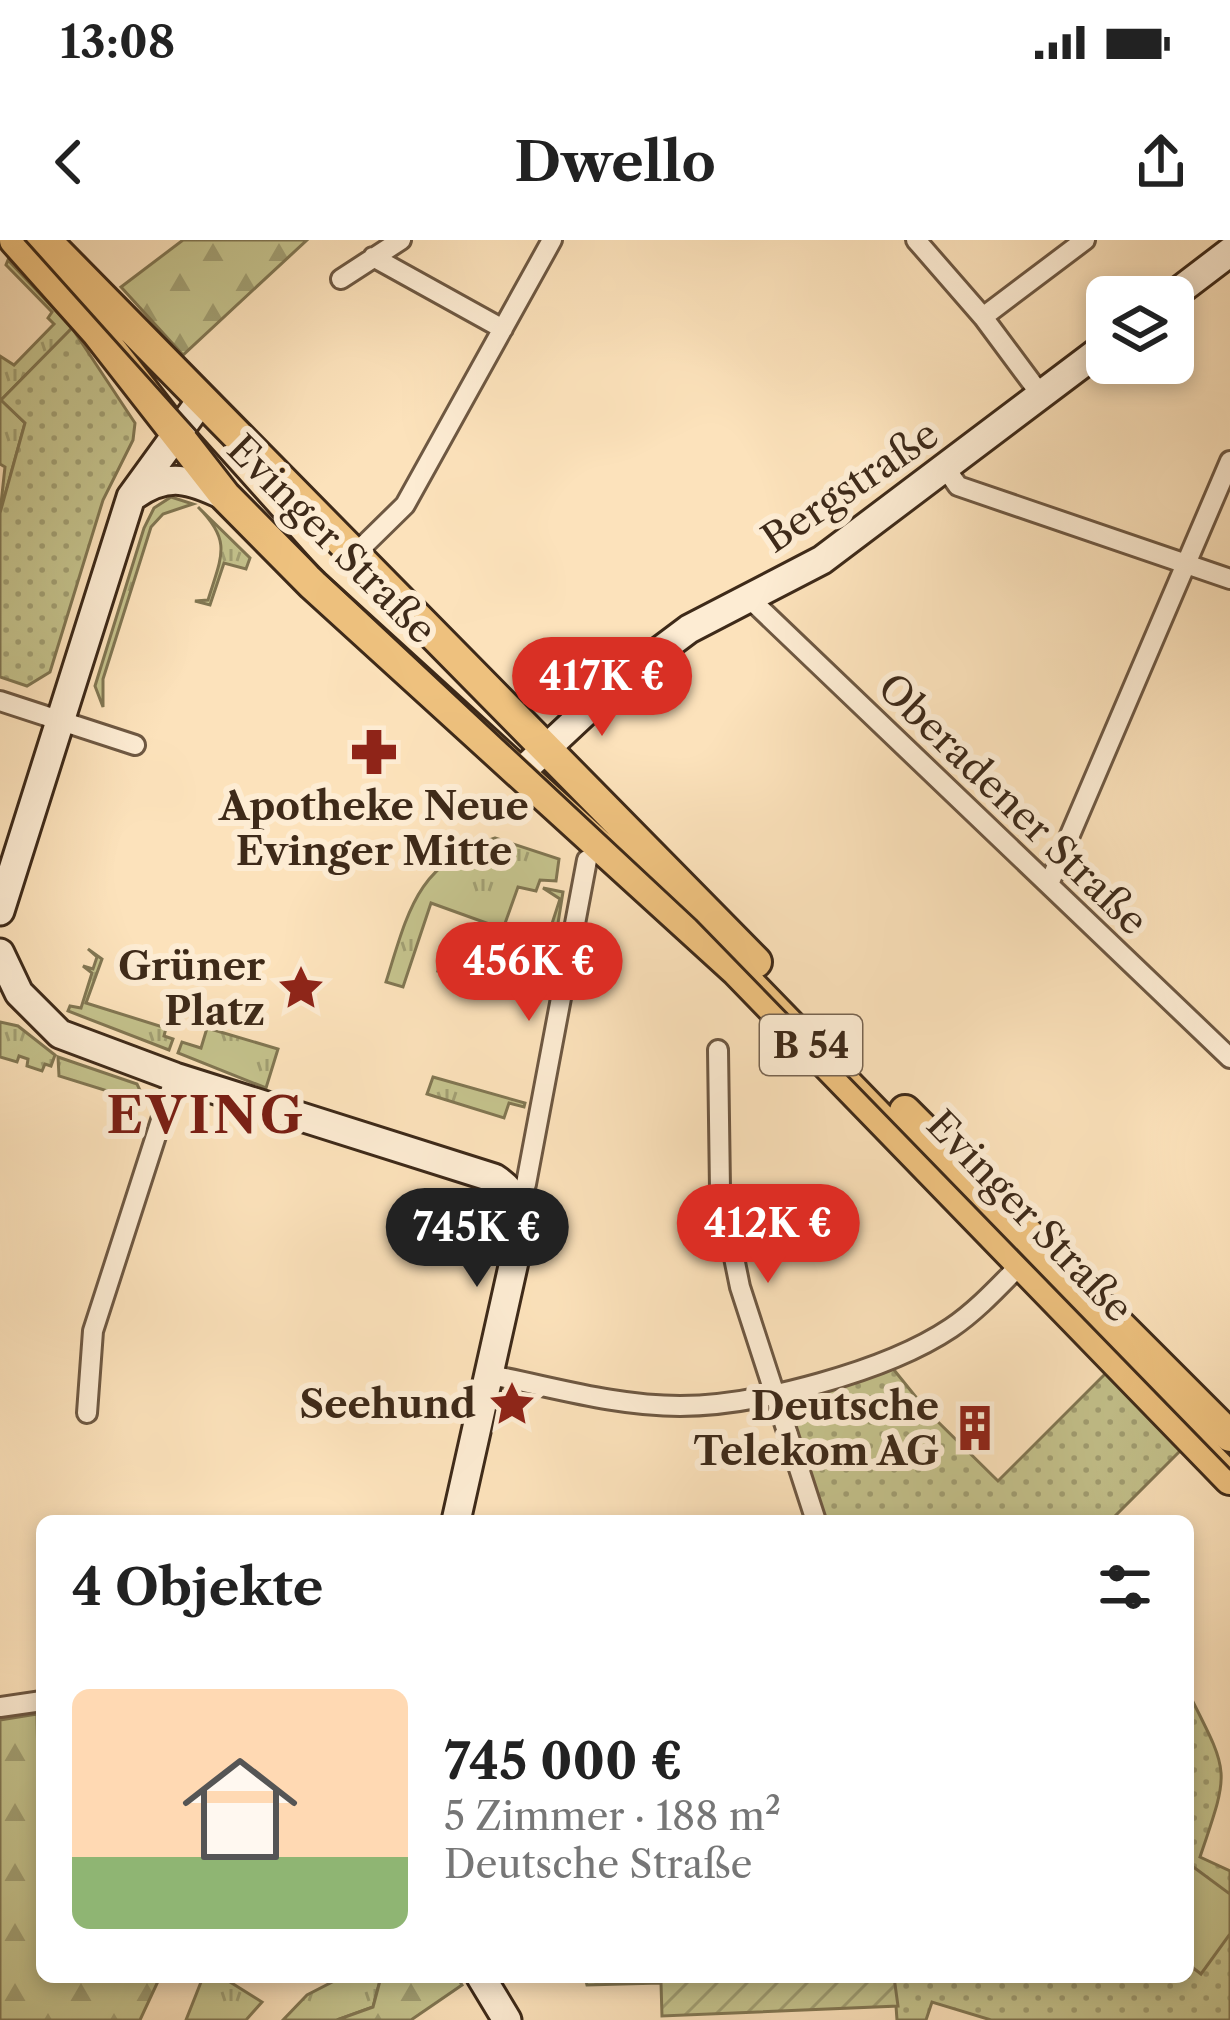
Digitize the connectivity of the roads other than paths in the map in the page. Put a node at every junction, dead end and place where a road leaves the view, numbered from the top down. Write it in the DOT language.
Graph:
graph roads {
  1 [pos="15,240"];
  2 [pos="45,240"];
  3 [pos="401,240"];
  4 [pos="552,240"];
  5 [pos="916,240"];
  6 [pos="1085,240"];
  7 [pos="1230,252"];
  8 [pos="373,256"];
  9 [pos="341,279"];
  10 [pos="1194,279"];
  11 [pos="983,316"];
  12 [pos="503,329"];
  13 [pos="1086,361"];
  14 [pos="1041,395"];
  15 [pos="200,402"];
  16 [pos="176,432"];
  17 [pos="1230,461"];
  18 [pos="946,470"];
  19 [pos="225,496"];
  20 [pos="131,497"];
  21 [pos="352,556"];
  22 [pos="1186,563"];
  23 [pos="1230,579"];
  24 [pos="749,598"];
  25 [pos="0,701"];
  26 [pos="59,720"];
  27 [pos="135,745"];
  28 [pos="547,747"];
  29 [pos="521,772"];
  30 [pos="586,860"];
  31 [pos="1049,884"];
  32 [pos="0,911"];
  33 [pos="0,953"];
  34 [pos="10,998"];
  35 [pos="718,1050"];
  36 [pos="1230,1058"];
  37 [pos="175,1077"];
  38 [pos="518,1204"];
  39 [pos="1031,1254"];
  40 [pos="490,1375"];
  41 [pos="775,1392"];
  42 [pos="87,1413"];
  43 [pos="1230,1436"];
  44 [pos="1230,1479"];
  45 [pos="458,1515"];
  46 [pos="814,1515"];
  47 [pos="36,1702"];
  48 [pos="0,1707"];
  49 [pos="485,1983"];
  50 [pos="507,2020"];
  1 -- 16 [label="main road, Evinger Straße / B 54"];
  2 -- 15 [label="main road, Evinger Straße / B 54"];
  3 -- 8 [label="street"];
  4 -- 12 [label="street"];
  5 -- 11 [label="street"];
  6 -- 11 [label="street"];
  7 -- 10 [label="street"];
  8 -- 9 [label="street"];
  8 -- 12 [label="street"];
  11 -- 14 [label="street"];
  12 -- 21 [label="street"];
  13 -- 14 [label="street, Bergstraße"];
  14 -- 18 [label="street, Bergstraße"];
  15 -- 16 [label="street"];
  15 -- 21 [label="main road, Evinger Straße / B 54"];
  16 -- 19 [label="main road, Evinger Straße / B 54"];
  16 -- 20 [label="street"];
  17 -- 22 [label="street"];
  18 -- 22 [label="street"];
  18 -- 24 [label="street, Bergstraße"];
  19 -- 20 [label="street"];
  19 -- 29 [label="main road, Evinger Straße / B 54"];
  20 -- 26 [label="street"];
  21 -- 28 [label="main road, Evinger Straße / B 54"];
  22 -- 23 [label="street"];
  22 -- 31 [label="street"];
  24 -- 28 [label="street, Bergstraße"];
  24 -- 31 [label="street, Oberadener Straße"];
  25 -- 26 [label="street"];
  26 -- 27 [label="street"];
  26 -- 32 [label="street"];
  28 -- 29 [label="street, Bergstraße"];
  28 -- 39 [label="main road, Evinger Straße / B 54"];
  29 -- 39 [label="main road, Evinger Straße / B 54"];
  30 -- 38 [label="street"];
  31 -- 36 [label="street, Oberadener Straße"];
  33 -- 34 [label="street"];
  34 -- 37 [label="street"];
  35 -- 41 [label="street"];
  37 -- 38 [label="street"];
  37 -- 42 [label="street"];
  38 -- 40 [label="street"];
  39 -- 41 [label="street"];
  39 -- 43 [label="main road, Evinger Straße / B 54"];
  39 -- 44 [label="main road, Evinger Straße / B 54"];
  40 -- 41 [label="street"];
  40 -- 45 [label="street"];
  41 -- 46 [label="street"];
  47 -- 48 [label="street"];
  49 -- 50 [label="street"];
}
